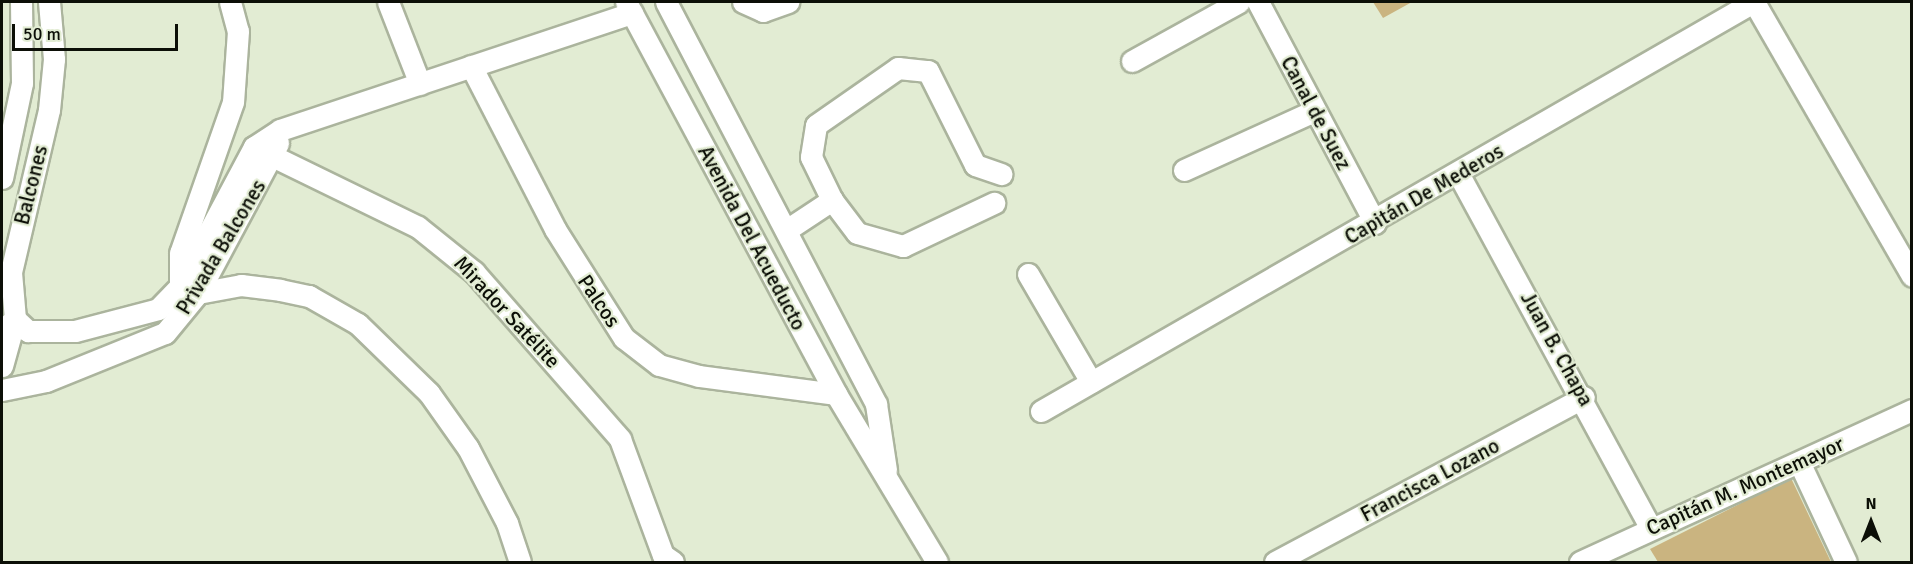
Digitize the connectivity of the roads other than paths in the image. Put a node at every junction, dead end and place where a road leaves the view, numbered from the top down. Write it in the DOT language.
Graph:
graph roads {
  1 [pos="21,2"];
  2 [pos="49,2"];
  3 [pos="230,2"];
  4 [pos="388,2"];
  5 [pos="666,2"];
  6 [pos="743,2"];
  7 [pos="788,2"];
  8 [pos="1239,2"];
  9 [pos="1258,2"];
  10 [pos="1754,2"];
  11 [pos="629,7"];
  12 [pos="1132,61"];
  13 [pos="471,66"];
  14 [pos="420,84"];
  15 [pos="1314,111"];
  16 [pos="280,130"];
  17 [pos="254,147"];
  18 [pos="275,155"];
  19 [pos="1184,170"];
  20 [pos="1001,174"];
  21 [pos="1459,175"];
  22 [pos="2,178"];
  23 [pos="832,200"];
  24 [pos="994,203"];
  25 [pos="1375,223"];
  26 [pos="788,229"];
  27 [pos="1028,274"];
  28 [pos="1911,276"];
  29 [pos="189,290"];
  30 [pos="8,324"];
  31 [pos="2,366"];
  32 [pos="1091,381"];
  33 [pos="2,390"];
  34 [pos="836,394"];
  35 [pos="1584,397"];
  36 [pos="1911,410"];
  37 [pos="1041,411"];
  38 [pos="1800,464"];
  39 [pos="886,471"];
  40 [pos="1650,527"];
  41 [pos="520,562"];
  42 [pos="673,562"];
  43 [pos="925,562"];
  44 [pos="937,562"];
  45 [pos="1275,562"];
  46 [pos="1580,562"];
  47 [pos="1846,562"];
  1 -- 22 [label="street, Balcones"];
  2 -- 30 [label="street, Balcones"];
  3 -- 29 [label="street"];
  4 -- 14 [label="street"];
  5 -- 26 [label="street, Avenida Del Acueducto"];
  6 -- 7 [label="street"];
  8 -- 12 [label="street"];
  9 -- 15 [label="street, Canal de Suez"];
  10 -- 21 [label="street, Capitán De Mederos"];
  10 -- 28 [label="street"];
  11 -- 13 [label="street, Privada Balcones"];
  11 -- 34 [label="street, Avenida Del Acueducto"];
  13 -- 14 [label="street, Privada Balcones"];
  13 -- 34 [label="street, Palcos"];
  14 -- 16 [label="street, Privada Balcones"];
  15 -- 19 [label="street"];
  15 -- 25 [label="street, Canal de Suez"];
  16 -- 17 [label="street, Privada Balcones"];
  16 -- 18 [label="street, Privada Balcones"];
  17 -- 18 [label="street, Mirador Satélite"];
  17 -- 29 [label="street, Privada Balcones"];
  18 -- 29 [label="street, Privada Balcones"];
  18 -- 42 [label="street, Mirador Satélite"];
  20 -- 23 [label="street"];
  21 -- 25 [label="street, Capitán De Mederos"];
  21 -- 35 [label="street, Juan B. Chapa"];
  23 -- 24 [label="street"];
  23 -- 26 [label="street"];
  25 -- 32 [label="street, Capitán De Mederos"];
  26 -- 39 [label="street, Avenida Del Acueducto"];
  27 -- 32 [label="street"];
  29 -- 30 [label="street, Privada Balcones"];
  29 -- 33 [label="street, Privada Balcones"];
  29 -- 41 [label="street"];
  30 -- 31 [label="street, Balcones"];
  32 -- 37 [label="street, Capitán De Mederos"];
  34 -- 39 [label="street, Avenida Del Acueducto"];
  35 -- 40 [label="street, Juan B. Chapa"];
  35 -- 45 [label="street, Francisca Lozano"];
  36 -- 38 [label="street, Capitán M. Montemayor"];
  38 -- 40 [label="street, Capitán M. Montemayor"];
  38 -- 47 [label="street"];
  39 -- 44 [label="street, Avenida Del Acueducto"];
  40 -- 46 [label="street, Capitán M. Montemayor"];
  43 -- 44 [label="street"];
}
